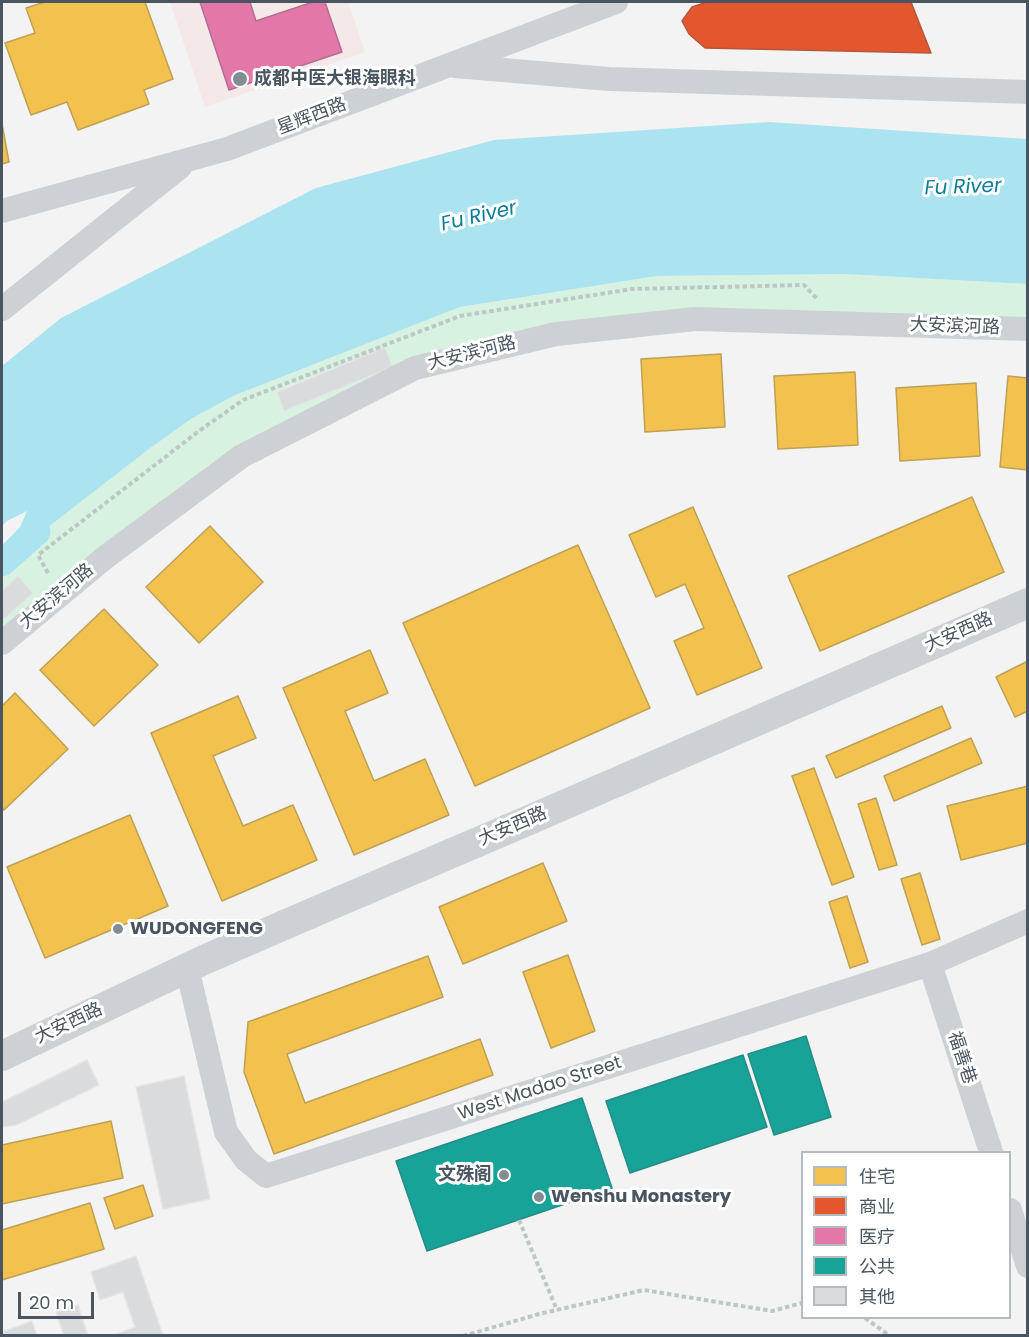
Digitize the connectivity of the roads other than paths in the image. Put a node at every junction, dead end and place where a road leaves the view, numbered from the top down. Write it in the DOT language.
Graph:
graph roads {
  1 [pos="616,2"];
  2 [pos="447,65"];
  3 [pos="1028,92"];
  4 [pos="189,160"];
  5 [pos="2,211"];
  6 [pos="2,309"];
  7 [pos="1028,329"];
  8 [pos="1028,603"];
  9 [pos="2,644"];
  10 [pos="1028,921"];
  11 [pos="930,964"];
  12 [pos="187,968"];
  13 [pos="2,1056"];
  14 [pos="991,1151"];
  15 [pos="1011,1213"];
  16 [pos="1028,1266"];
  1 -- 2 [label="street, 星辉西路"];
  2 -- 3 [label="street"];
  2 -- 4 [label="street, 星辉西路"];
  4 -- 5 [label="street, 星辉西路"];
  4 -- 6 [label="street"];
  7 -- 9 [label="street, 大安滨河路"];
  8 -- 12 [label="street, 大安西路"];
  10 -- 11 [label="street, West Madao Street"];
  11 -- 12 [label="street, West Madao Street"];
  11 -- 14 [label="street, 福善巷"];
  12 -- 13 [label="street, 大安西路"];
  15 -- 16 [label="street"];
}
